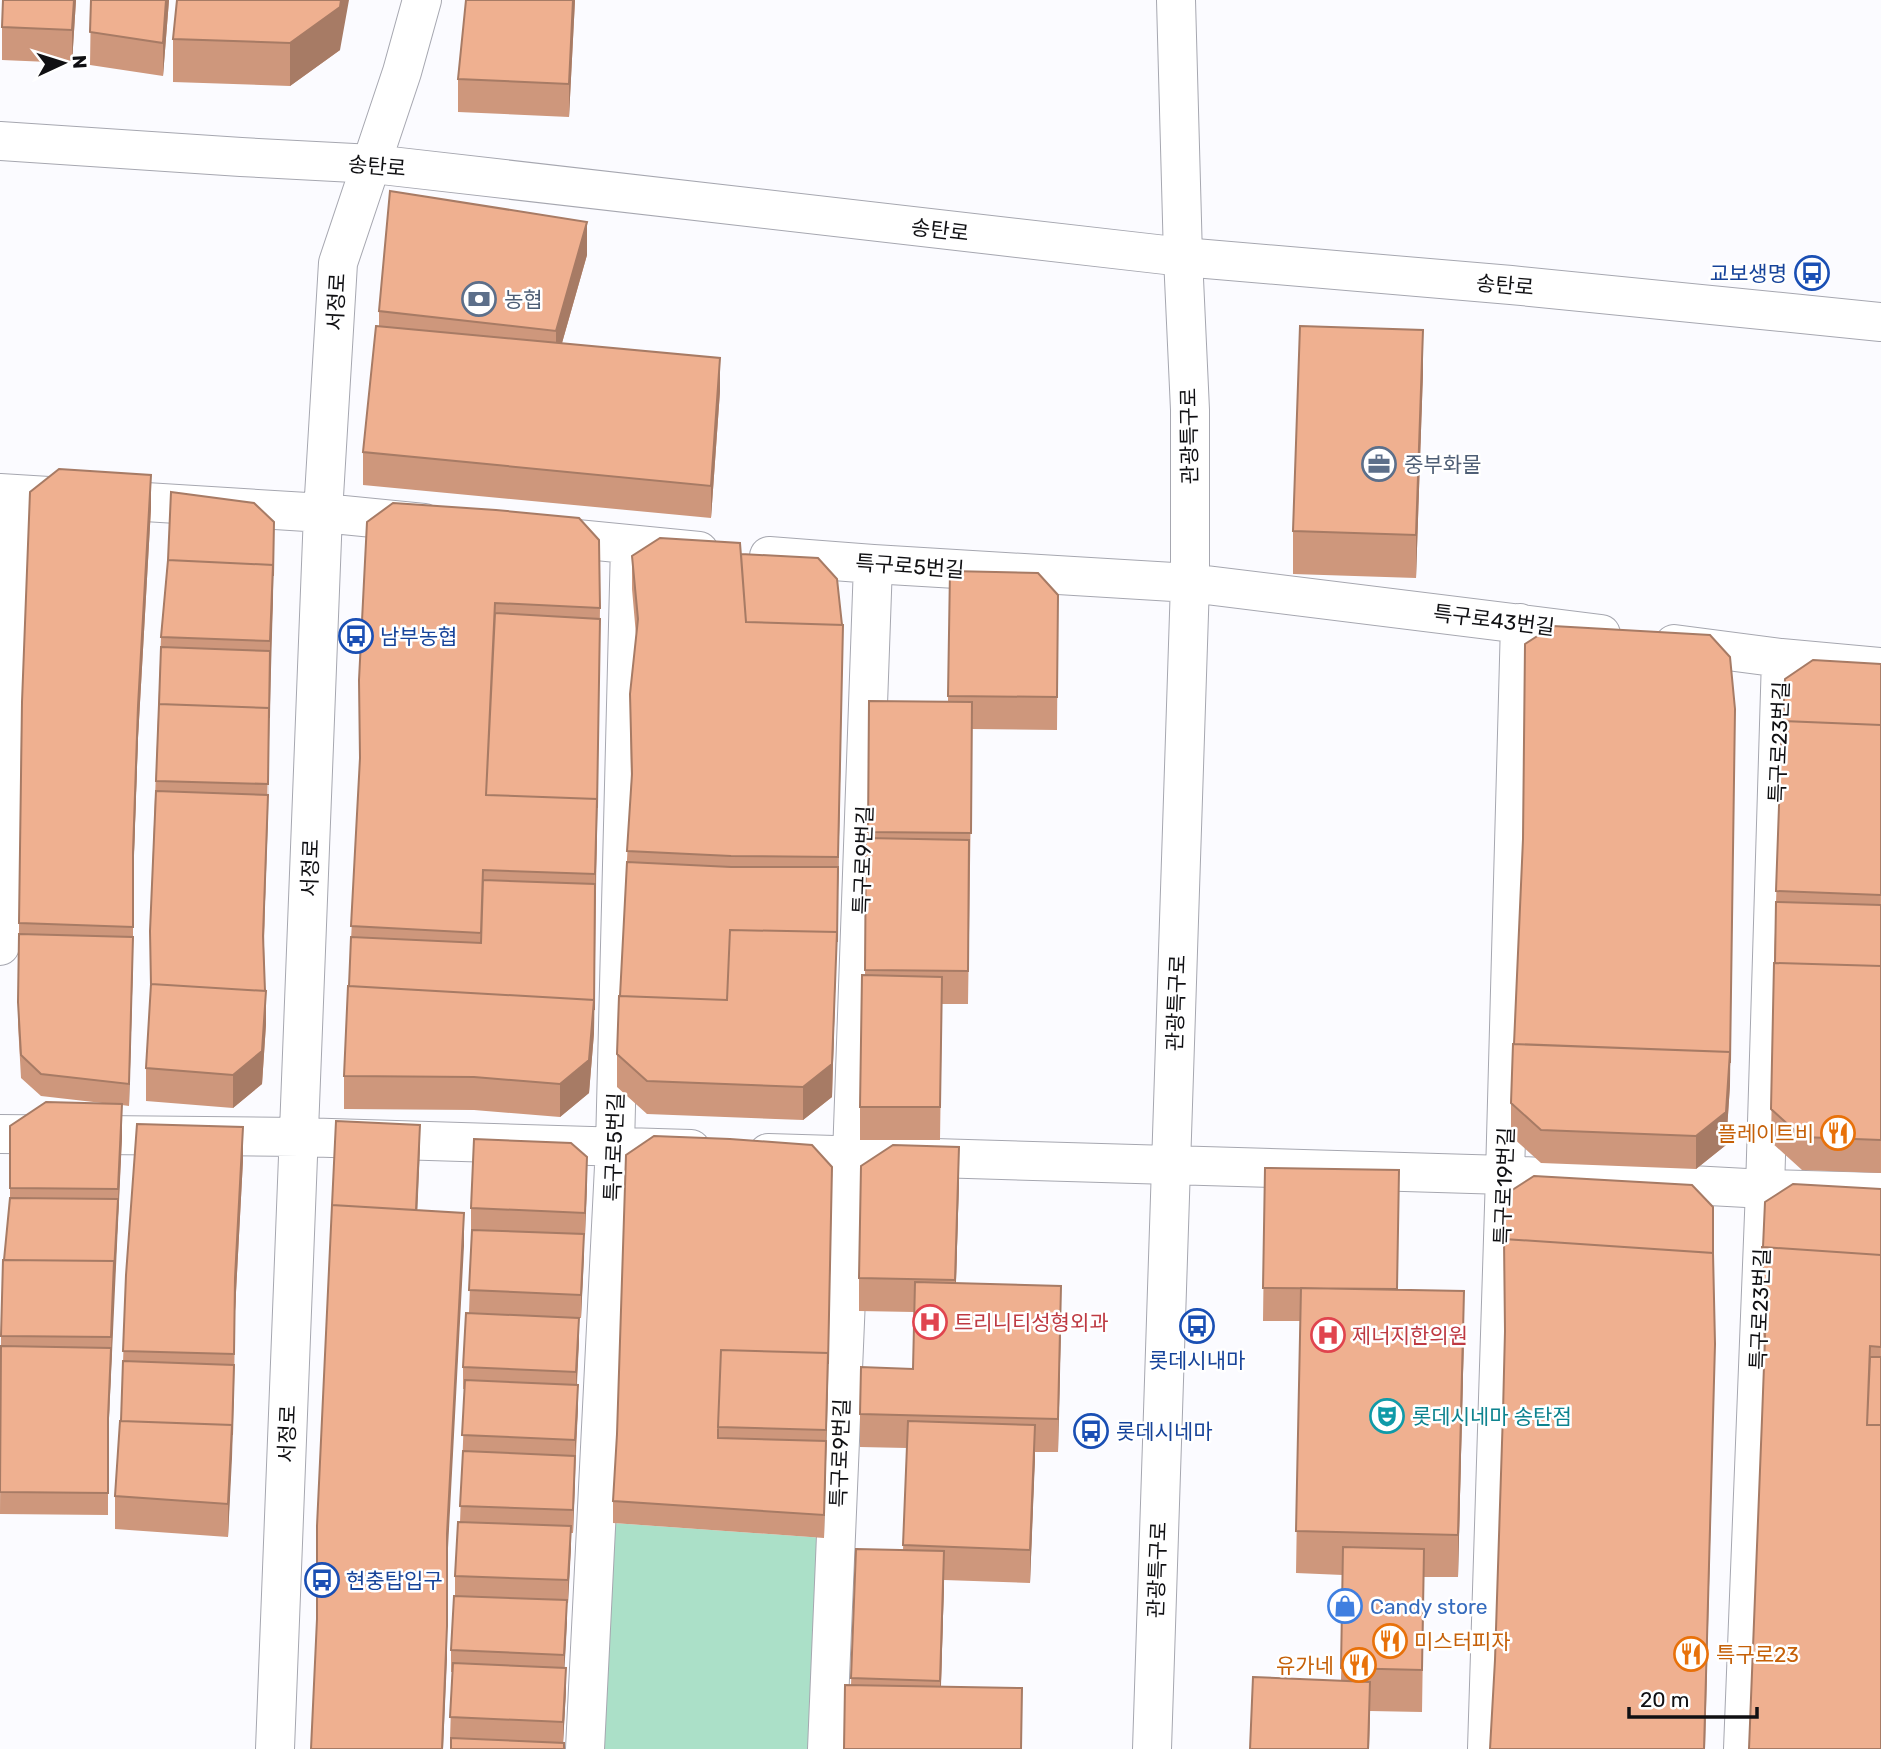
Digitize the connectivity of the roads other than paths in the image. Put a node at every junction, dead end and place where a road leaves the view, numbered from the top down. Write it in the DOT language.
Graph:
graph roads {
  1 [pos="422,0"];
  2 [pos="1176,0"];
  3 [pos="0,141"];
  4 [pos="373,164"];
  5 [pos="1183,257"];
  6 [pos="1881,322"];
  7 [pos="6,494"];
  8 [pos="323,513"];
  9 [pos="457,527"];
  10 [pos="510,532"];
  11 [pos="630,545"];
  12 [pos="873,564"];
  13 [pos="1190,583"];
  14 [pos="1520,623"];
  15 [pos="1781,658"];
  16 [pos="1881,667"];
  17 [pos="1,730"];
  18 [pos="0,923"];
  19 [pos="0,946"];
  20 [pos="0,1133"];
  21 [pos="299,1137"];
  22 [pos="615,1146"];
  23 [pos="852,1156"];
  24 [pos="1170,1164"];
  25 [pos="1505,1175"];
  26 [pos="1765,1189"];
  27 [pos="1881,1192"];
  28 [pos="275,1749"];
  29 [pos="584,1749"];
  30 [pos="827,1749"];
  31 [pos="1152,1749"];
  32 [pos="1487,1749"];
  33 [pos="1743,1749"];
  1 -- 4 [label="street, 서정로"];
  2 -- 5 [label="street, 관광특구로"];
  3 -- 4 [label="street, 송탄로"];
  4 -- 5 [label="street, 송탄로"];
  4 -- 8 [label="street, 서정로"];
  5 -- 6 [label="street, 송탄로"];
  5 -- 13 [label="street, 관광특구로"];
  7 -- 8 [label="street"];
  7 -- 17 [label="street"];
  8 -- 9 [label="street"];
  8 -- 21 [label="street, 서정로"];
  10 -- 11 [label="street, 특구로5번길"];
  11 -- 12 [label="street, 특구로5번길"];
  11 -- 22 [label="street, 특구로5번길"];
  12 -- 13 [label="street, 특구로5번길"];
  12 -- 23 [label="street, 특구로9번길"];
  13 -- 14 [label="street, 특구로43번길"];
  13 -- 24 [label="street, 관광특구로"];
  14 -- 15 [label="street, 특구로43번길"];
  14 -- 25 [label="street, 특구로19번길"];
  15 -- 16 [label="street, 특구로43번길"];
  15 -- 26 [label="street, 특구로23번길"];
  17 -- 18 [label="street"];
  18 -- 19 [label="street"];
  20 -- 21 [label="street"];
  21 -- 22 [label="street"];
  21 -- 28 [label="street, 서정로"];
  22 -- 23 [label="street"];
  22 -- 29 [label="street, 특구로5번길"];
  23 -- 24 [label="street"];
  23 -- 30 [label="street, 특구로9번길"];
  24 -- 25 [label="street"];
  24 -- 31 [label="street, 관광특구로"];
  25 -- 26 [label="street"];
  25 -- 32 [label="street, 특구로19번길"];
  26 -- 27 [label="street"];
  26 -- 33 [label="street, 특구로23번길"];
}
